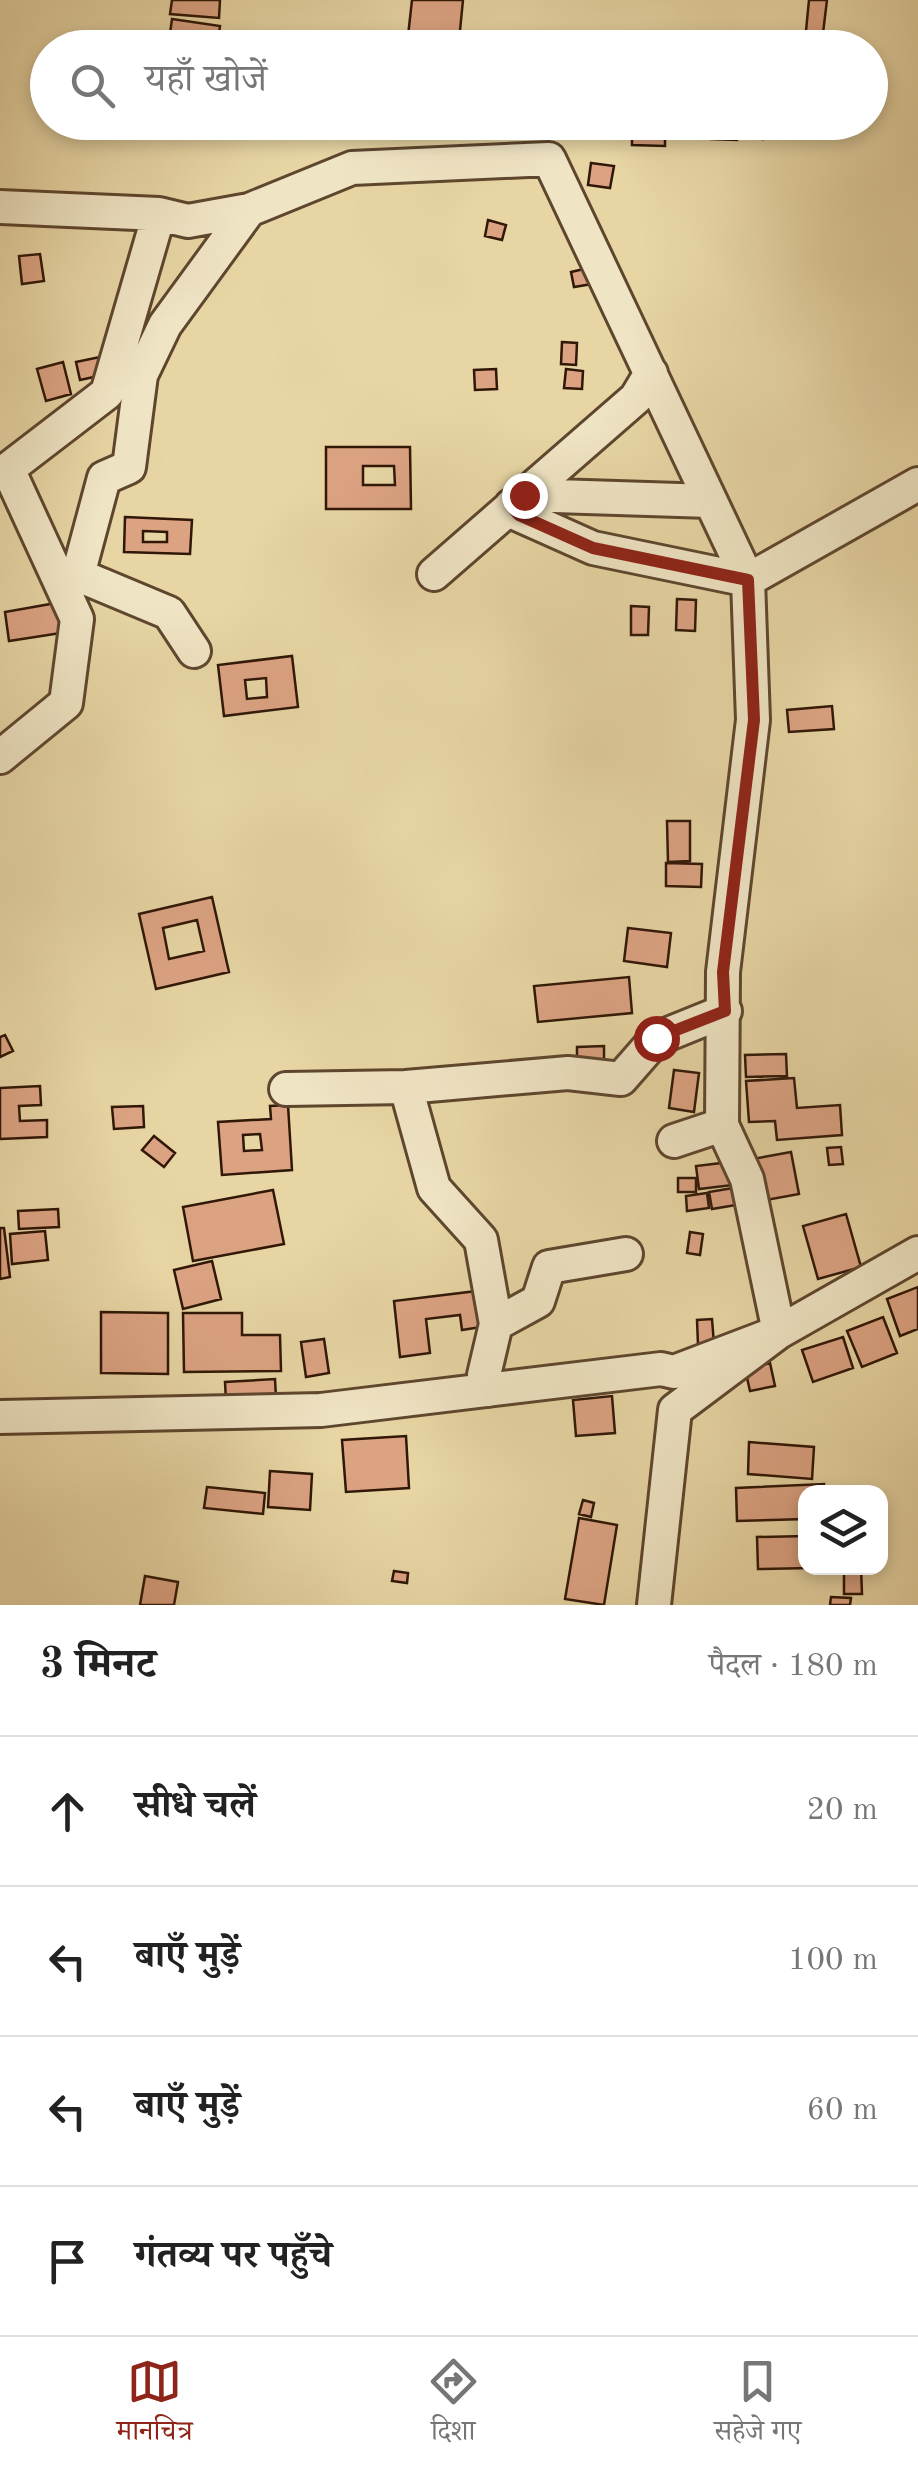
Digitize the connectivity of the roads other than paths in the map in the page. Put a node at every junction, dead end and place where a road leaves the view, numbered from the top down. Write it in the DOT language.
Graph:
graph roads {
  1 [pos="0,207"];
  2 [pos="250,210"];
  3 [pos="159,214"];
  4 [pos="650,374"];
  5 [pos="918,484"];
  6 [pos="518,501"];
  7 [pos="710,501"];
  8 [pos="434,574"];
  9 [pos="748,580"];
  10 [pos="194,651"];
  11 [pos="0,757"];
  12 [pos="725,1011"];
  13 [pos="406,1088"];
  14 [pos="286,1089"];
  15 [pos="722,1125"];
  16 [pos="674,1140"];
  17 [pos="626,1254"];
  18 [pos="918,1254"];
  19 [pos="496,1324"];
  20 [pos="780,1332"];
  21 [pos="488,1390"];
  22 [pos="0,1417"];
  23 [pos="654,1605"];
  1 -- 3 [label="street"];
  2 -- 3 [label="street"];
  2 -- 4 [label="street"];
  2 -- 10 [label="street"];
  3 -- 11 [label="street"];
  4 -- 6 [label="street"];
  4 -- 7 [label="street"];
  5 -- 9 [label="street"];
  6 -- 7 [label="street"];
  6 -- 8 [label="street"];
  6 -- 9 [label="street"];
  7 -- 9 [label="street"];
  9 -- 12 [label="street"];
  12 -- 13 [label="street"];
  12 -- 15 [label="street"];
  13 -- 14 [label="street"];
  13 -- 19 [label="street"];
  15 -- 16 [label="street"];
  15 -- 20 [label="street"];
  17 -- 19 [label="street"];
  18 -- 20 [label="street"];
  19 -- 21 [label="street"];
  20 -- 21 [label="street"];
  20 -- 23 [label="street"];
  21 -- 22 [label="street"];
}
